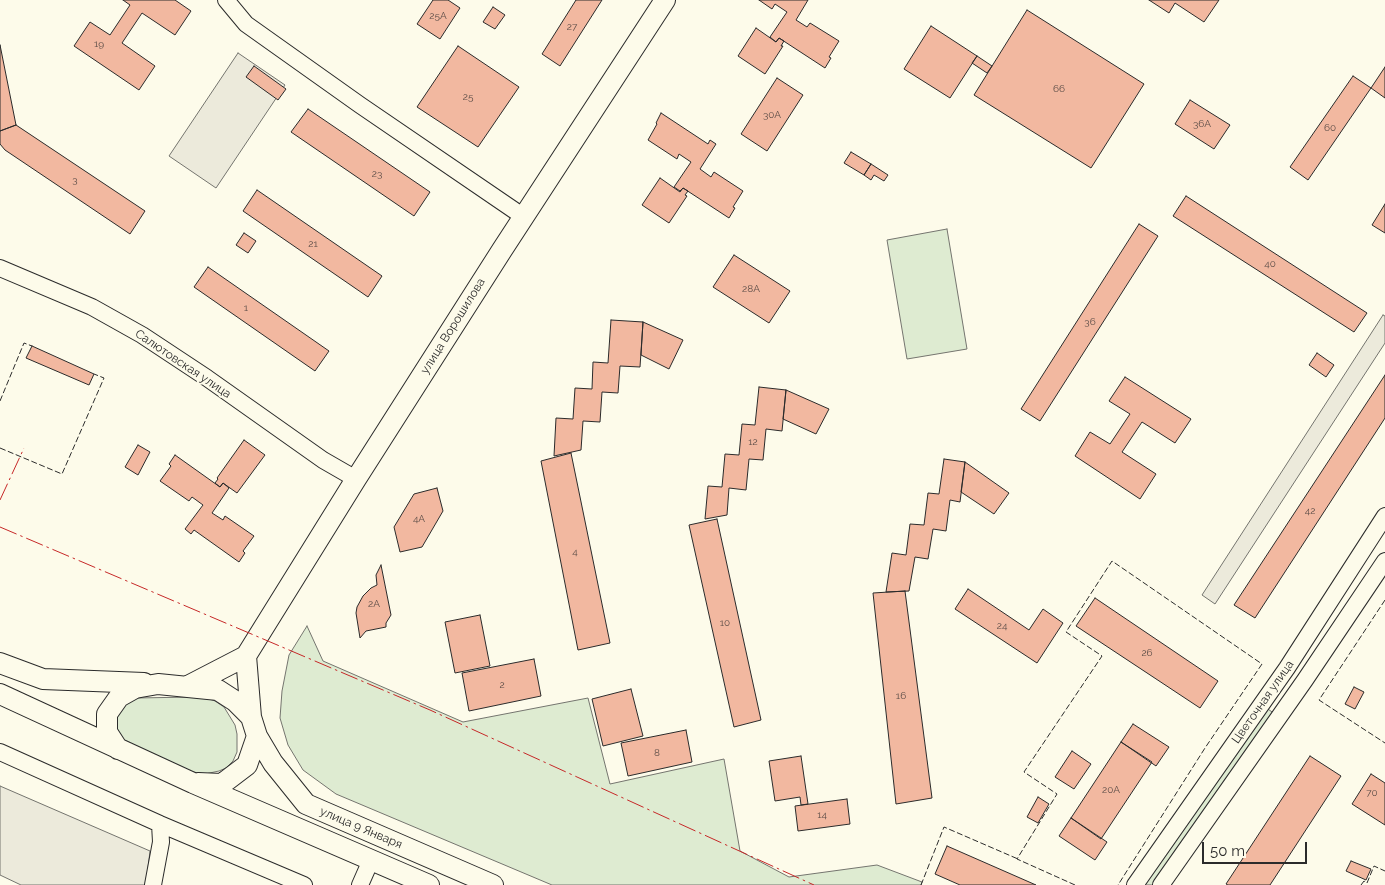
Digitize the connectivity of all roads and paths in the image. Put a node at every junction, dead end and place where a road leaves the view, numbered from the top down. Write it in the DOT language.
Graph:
graph roads {
  1 [pos="226,0"];
  2 [pos="665,0"];
  3 [pos="524,217"];
  4 [pos="0,268"];
  5 [pos="356,479"];
  6 [pos="1385,516"];
  7 [pos="1385,561"];
  8 [pos="246,656"];
  9 [pos="0,663"];
  10 [pos="1287,668"];
  11 [pos="1305,680"];
  12 [pos="158,684"];
  13 [pos="188,686"];
  14 [pos="0,694"];
  15 [pos="251,717"];
  16 [pos="257,736"];
  17 [pos="118,749"];
  18 [pos="0,752"];
  19 [pos="193,783"];
  20 [pos="160,824"];
  21 [pos="371,860"];
  22 [pos="153,885"];
  23 [pos="304,885"];
  24 [pos="360,885"];
  25 [pos="429,885"];
  26 [pos="493,885"];
  27 [pos="1135,885"];
  28 [pos="1162,885"];
  1 -- 3 [label="street"];
  2 -- 3 [label="main road, улица Ворошилова"];
  3 -- 5 [label="main road, улица Ворошилова"];
  4 -- 5 [label="street, Салютовская улица"];
  5 -- 8 [label="main road, улица Ворошилова"];
  6 -- 10 [label="street, Цветочная улица"];
  7 -- 11 [label="street, Цветочная улица"];
  8 -- 13 [label="main road"];
  8 -- 15 [label="main road"];
  9 -- 12 [label="main road"];
  10 -- 11 [label="street"];
  10 -- 27 [label="street, Цветочная улица"];
  11 -- 28 [label="street, Цветочная улица"];
  12 -- 13 [label="main road"];
  12 -- 17 [label="main road"];
  13 -- 15 [label="main road"];
  14 -- 17 [label="main road"];
  15 -- 16 [label="main road"];
  16 -- 19 [label="main road"];
  16 -- 26 [label="main road, улица 9 Января"];
  17 -- 19 [label="main road"];
  18 -- 20 [label="street"];
  19 -- 21 [label="main road, улица 9 Января"];
  20 -- 22 [label="street"];
  20 -- 23 [label="street"];
  21 -- 24 [label="street"];
  21 -- 25 [label="main road, улица 9 Января"];
}
